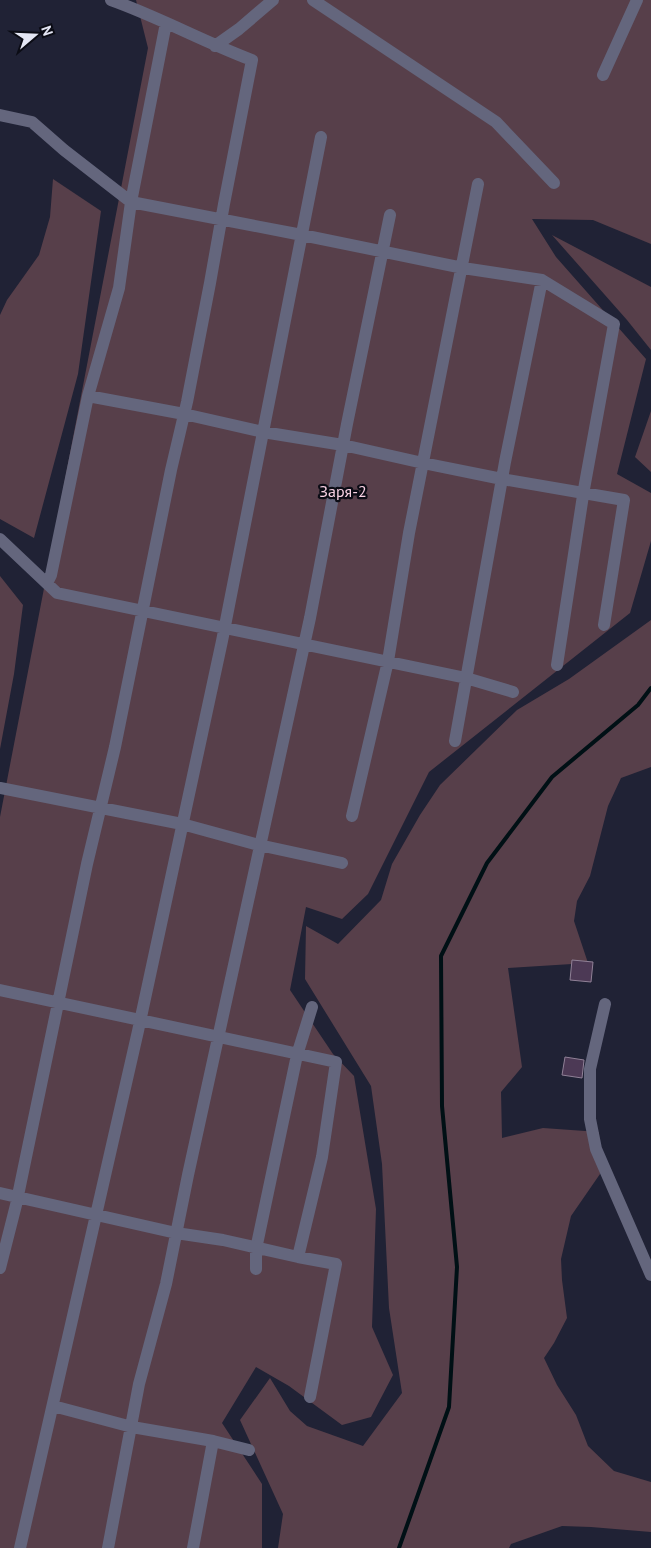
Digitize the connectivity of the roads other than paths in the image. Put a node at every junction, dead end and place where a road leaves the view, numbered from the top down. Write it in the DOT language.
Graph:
graph roads {
  1 [pos="111,0"];
  2 [pos="274,0"];
  3 [pos="313,0"];
  4 [pos="637,0"];
  5 [pos="166,23"];
  6 [pos="215,46"];
  7 [pos="603,75"];
  8 [pos="0,115"];
  9 [pos="321,137"];
  10 [pos="554,183"];
  11 [pos="478,184"];
  12 [pos="131,202"];
  13 [pos="390,215"];
  14 [pos="221,219"];
  15 [pos="302,235"];
  16 [pos="383,252"];
  17 [pos="463,268"];
  18 [pos="542,280"];
  19 [pos="88,396"];
  20 [pos="184,414"];
  21 [pos="263,432"];
  22 [pos="343,445"];
  23 [pos="423,464"];
  24 [pos="502,479"];
  25 [pos="584,493"];
  26 [pos="0,539"];
  27 [pos="47,583"];
  28 [pos="142,611"];
  29 [pos="604,624"];
  30 [pos="224,629"];
  31 [pos="304,644"];
  32 [pos="388,661"];
  33 [pos="557,665"];
  34 [pos="466,678"];
  35 [pos="512,692"];
  36 [pos="455,741"];
  37 [pos="0,788"];
  38 [pos="101,808"];
  39 [pos="352,816"];
  40 [pos="182,824"];
  41 [pos="259,845"];
  42 [pos="342,864"];
  43 [pos="0,990"];
  44 [pos="58,1002"];
  45 [pos="605,1004"];
  46 [pos="312,1006"];
  47 [pos="140,1020"];
  48 [pos="218,1036"];
  49 [pos="297,1055"];
  50 [pos="0,1193"];
  51 [pos="18,1196"];
  52 [pos="95,1213"];
  53 [pos="176,1233"];
  54 [pos="256,1248"];
  55 [pos="298,1257"];
  56 [pos="0,1268"];
  57 [pos="256,1268"];
  58 [pos="651,1275"];
  59 [pos="310,1396"];
  60 [pos="53,1406"];
  61 [pos="132,1427"];
  62 [pos="213,1441"];
  63 [pos="250,1450"];
  64 [pos="20,1548"];
  65 [pos="108,1548"];
  66 [pos="193,1548"];
  1 -- 5 [label="street"];
  2 -- 6 [label="street"];
  3 -- 10 [label="street"];
  4 -- 7 [label="street"];
  5 -- 6 [label="street"];
  5 -- 12 [label="street"];
  6 -- 14 [label="street"];
  8 -- 12 [label="street"];
  9 -- 15 [label="street"];
  11 -- 17 [label="street"];
  12 -- 14 [label="street"];
  12 -- 19 [label="street"];
  13 -- 16 [label="street"];
  14 -- 15 [label="street"];
  14 -- 20 [label="street"];
  15 -- 16 [label="street"];
  15 -- 21 [label="street"];
  16 -- 17 [label="street"];
  16 -- 22 [label="street"];
  17 -- 18 [label="street"];
  17 -- 23 [label="street"];
  18 -- 24 [label="street"];
  18 -- 25 [label="street"];
  19 -- 20 [label="street"];
  19 -- 27 [label="street"];
  20 -- 21 [label="street"];
  20 -- 28 [label="street"];
  21 -- 22 [label="street"];
  21 -- 30 [label="street"];
  22 -- 23 [label="street"];
  22 -- 31 [label="street"];
  23 -- 24 [label="street"];
  23 -- 32 [label="street"];
  24 -- 25 [label="street"];
  24 -- 34 [label="street"];
  25 -- 29 [label="street"];
  25 -- 33 [label="street"];
  26 -- 27 [label="street"];
  27 -- 28 [label="street"];
  28 -- 30 [label="street"];
  28 -- 38 [label="street"];
  30 -- 31 [label="street"];
  30 -- 40 [label="street"];
  31 -- 32 [label="street"];
  31 -- 41 [label="street"];
  32 -- 34 [label="street"];
  32 -- 39 [label="street"];
  34 -- 35 [label="street"];
  34 -- 36 [label="street"];
  37 -- 38 [label="street"];
  38 -- 40 [label="street"];
  38 -- 44 [label="street"];
  40 -- 41 [label="street"];
  40 -- 47 [label="street"];
  41 -- 42 [label="street"];
  41 -- 48 [label="street"];
  43 -- 44 [label="street"];
  44 -- 47 [label="street"];
  44 -- 51 [label="street"];
  45 -- 58 [label="street"];
  46 -- 49 [label="street"];
  47 -- 48 [label="street"];
  47 -- 52 [label="street"];
  48 -- 49 [label="street"];
  48 -- 53 [label="street"];
  49 -- 54 [label="street"];
  49 -- 55 [label="street"];
  50 -- 51 [label="street"];
  51 -- 52 [label="street"];
  51 -- 56 [label="street"];
  52 -- 53 [label="street"];
  52 -- 60 [label="street"];
  53 -- 54 [label="street"];
  53 -- 61 [label="street"];
  54 -- 55 [label="street"];
  54 -- 57 [label="street"];
  55 -- 59 [label="street"];
  60 -- 61 [label="street"];
  60 -- 64 [label="street"];
  61 -- 62 [label="street"];
  61 -- 65 [label="street"];
  62 -- 63 [label="street"];
  62 -- 66 [label="street"];
}
